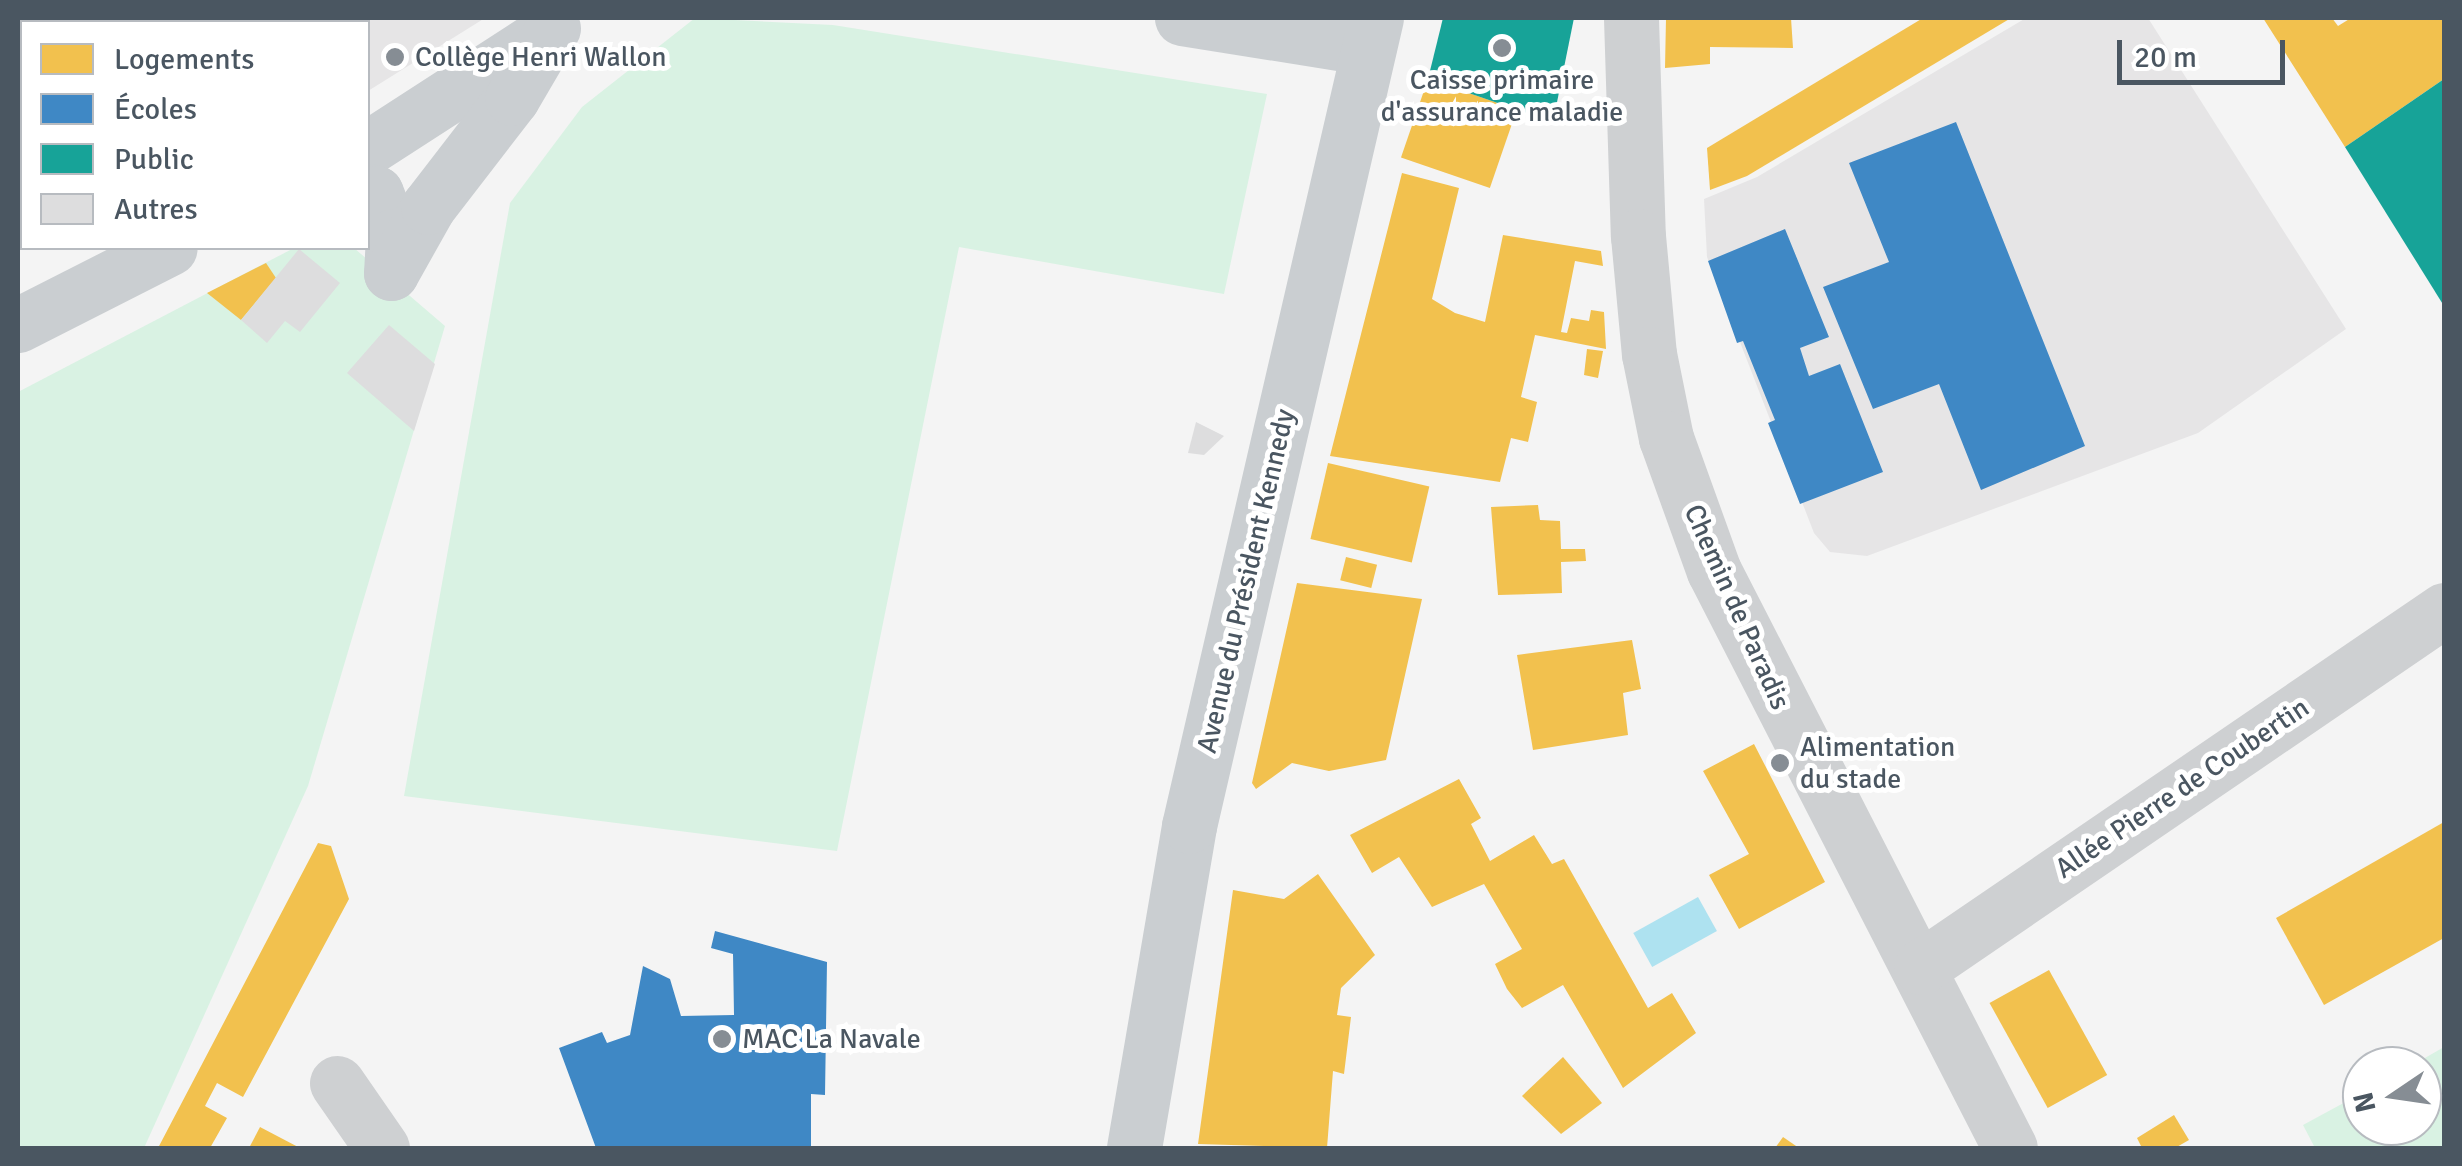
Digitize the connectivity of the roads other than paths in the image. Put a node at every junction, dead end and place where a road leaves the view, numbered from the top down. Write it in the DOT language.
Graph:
graph roads {
  1 [pos="1182,18"];
  2 [pos="1631,18"];
  3 [pos="561,23"];
  4 [pos="1372,33"];
  5 [pos="370,147"];
  6 [pos="370,192"];
  7 [pos="166,250"];
  8 [pos="18,325"];
  9 [pos="2444,610"];
  10 [pos="1920,967"];
  11 [pos="336,1084"];
  12 [pos="382,1148"];
  13 [pos="1134,1148"];
  14 [pos="2010,1148"];
  1 -- 4 [label="main road"];
  2 -- 10 [label="street, Chemin de Paradis"];
  3 -- 5 [label="main road"];
  3 -- 6 [label="main road"];
  4 -- 13 [label="main road, Avenue du Président Kennedy"];
  7 -- 8 [label="main road"];
  9 -- 10 [label="street, Allée Pierre de Coubertin"];
  10 -- 14 [label="street, Chemin de Paradis"];
  11 -- 12 [label="street"];
}
